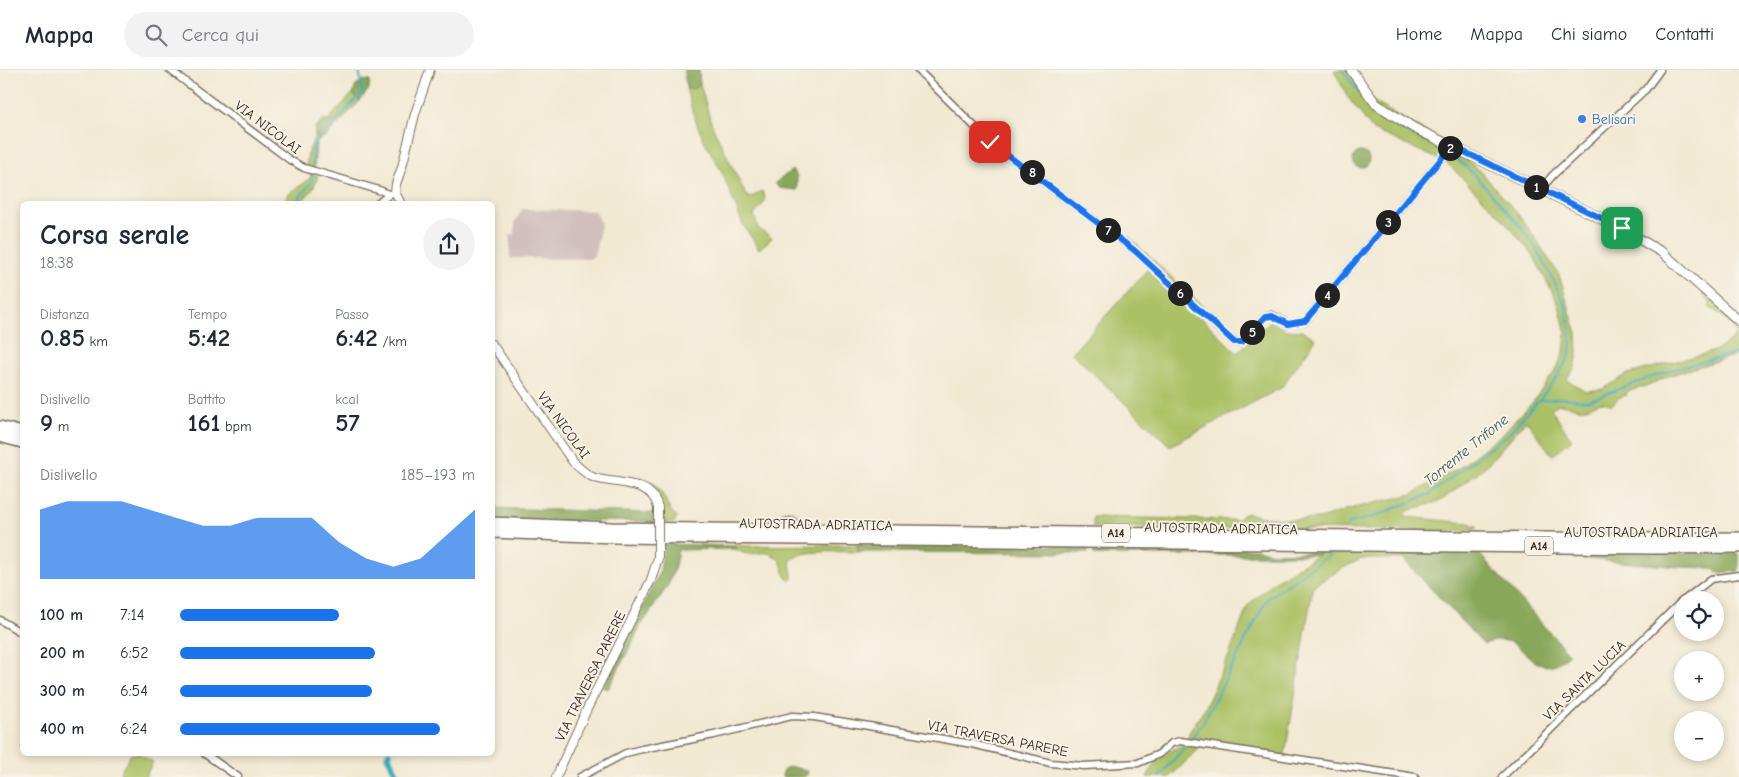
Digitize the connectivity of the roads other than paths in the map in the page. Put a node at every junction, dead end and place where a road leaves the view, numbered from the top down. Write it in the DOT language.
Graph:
graph roads {
  1 [pos="170,70"];
  2 [pos="430,70"];
  3 [pos="918,70"];
  4 [pos="1351,70"];
  5 [pos="1660,70"];
  6 [pos="1452,146"];
  7 [pos="1541,189"];
  8 [pos="392,193"];
  9 [pos="381,201"];
  10 [pos="399,201"];
  11 [pos="1739,321"];
  12 [pos="495,348"];
  13 [pos="0,428"];
  14 [pos="20,433"];
  15 [pos="0,436"];
  16 [pos="20,441"];
  17 [pos="658,508"];
  18 [pos="495,524"];
  19 [pos="495,532"];
  20 [pos="1739,538"];
  21 [pos="1739,547"];
  22 [pos="1739,574"];
  23 [pos="1694,591"];
  24 [pos="1674,609"];
  25 [pos="0,620"];
  26 [pos="20,632"];
  27 [pos="207,756"];
  28 [pos="238,777"];
  29 [pos="556,777"];
  30 [pos="580,777"];
  31 [pos="1415,777"];
  32 [pos="1502,777"];
  1 -- 8 [label="street, VIA NICOLAI"];
  2 -- 8 [label="street"];
  3 -- 6 [label="street"];
  4 -- 6 [label="main road"];
  5 -- 7 [label="street"];
  6 -- 7 [label="main road"];
  7 -- 11 [label="main road"];
  8 -- 9 [label="street"];
  8 -- 10 [label="street"];
  12 -- 17 [label="street, VIA NICOLAI"];
  13 -- 14 [label="highway"];
  15 -- 16 [label="highway"];
  17 -- 29 [label="street, VIA TRAVERSA PARERE, bridge"];
  18 -- 20 [label="highway, AUTOSTRADA ADRIATICA / A14"];
  19 -- 21 [label="highway, AUTOSTRADA ADRIATICA / A14"];
  22 -- 23 [label="street, VIA SANTA LUCIA"];
  24 -- 32 [label="street, VIA SANTA LUCIA"];
  25 -- 26 [label="street"];
  27 -- 28 [label="street"];
  30 -- 31 [label="street, VIA TRAVERSA PARERE"];
}
